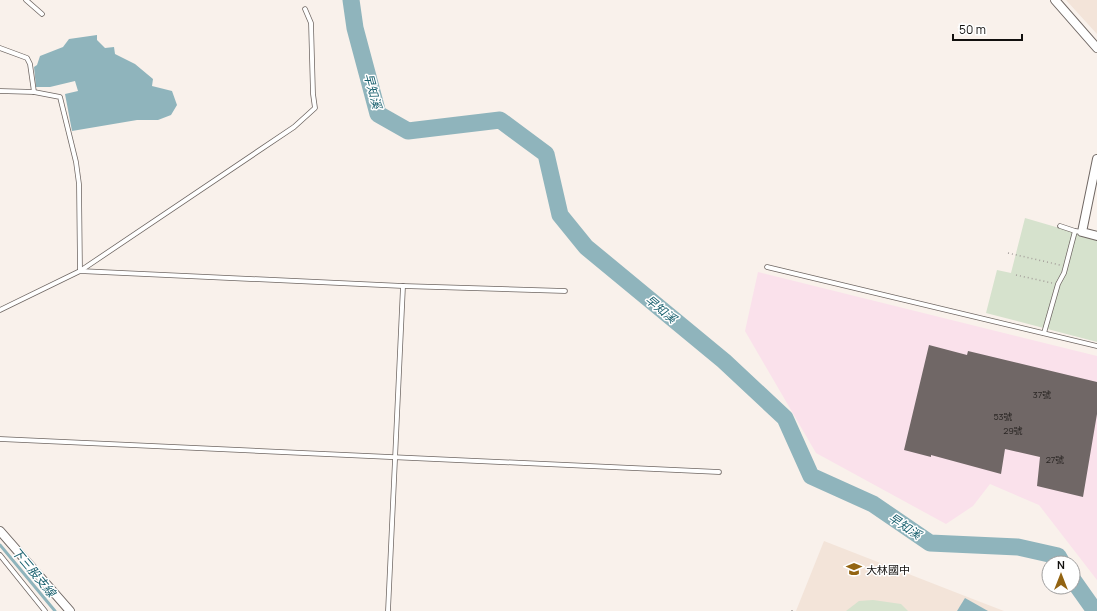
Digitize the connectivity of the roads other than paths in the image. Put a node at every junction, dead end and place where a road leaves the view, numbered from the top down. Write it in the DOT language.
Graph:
graph roads {
  1 [pos="26,0"];
  2 [pos="1054,0"];
  3 [pos="304,9"];
  4 [pos="42,14"];
  5 [pos="0,48"];
  6 [pos="1097,48"];
  7 [pos="0,91"];
  8 [pos="34,92"];
  9 [pos="1097,159"];
  10 [pos="1060,226"];
  11 [pos="1079,232"];
  12 [pos="1097,236"];
  13 [pos="767,267"];
  14 [pos="80,271"];
  15 [pos="403,286"];
  16 [pos="565,291"];
  17 [pos="0,310"];
  18 [pos="1044,333"];
  19 [pos="1097,346"];
  20 [pos="0,439"];
  21 [pos="396,458"];
  22 [pos="719,472"];
  23 [pos="0,531"];
  24 [pos="0,555"];
  25 [pos="45,611"];
  26 [pos="70,611"];
  27 [pos="388,611"];
  1 -- 4 [label="lane"];
  2 -- 6 [label="street"];
  3 -- 14 [label="lane"];
  5 -- 8 [label="lane"];
  7 -- 8 [label="lane"];
  8 -- 14 [label="lane"];
  9 -- 11 [label="street"];
  10 -- 11 [label="lane"];
  11 -- 12 [label="street"];
  11 -- 18 [label="lane"];
  13 -- 18 [label="lane"];
  14 -- 15 [label="lane"];
  14 -- 17 [label="lane"];
  15 -- 16 [label="lane"];
  15 -- 21 [label="lane"];
  18 -- 19 [label="lane"];
  20 -- 21 [label="lane"];
  21 -- 22 [label="lane"];
  21 -- 27 [label="lane"];
  23 -- 26 [label="street"];
  24 -- 25 [label="lane"];
}
